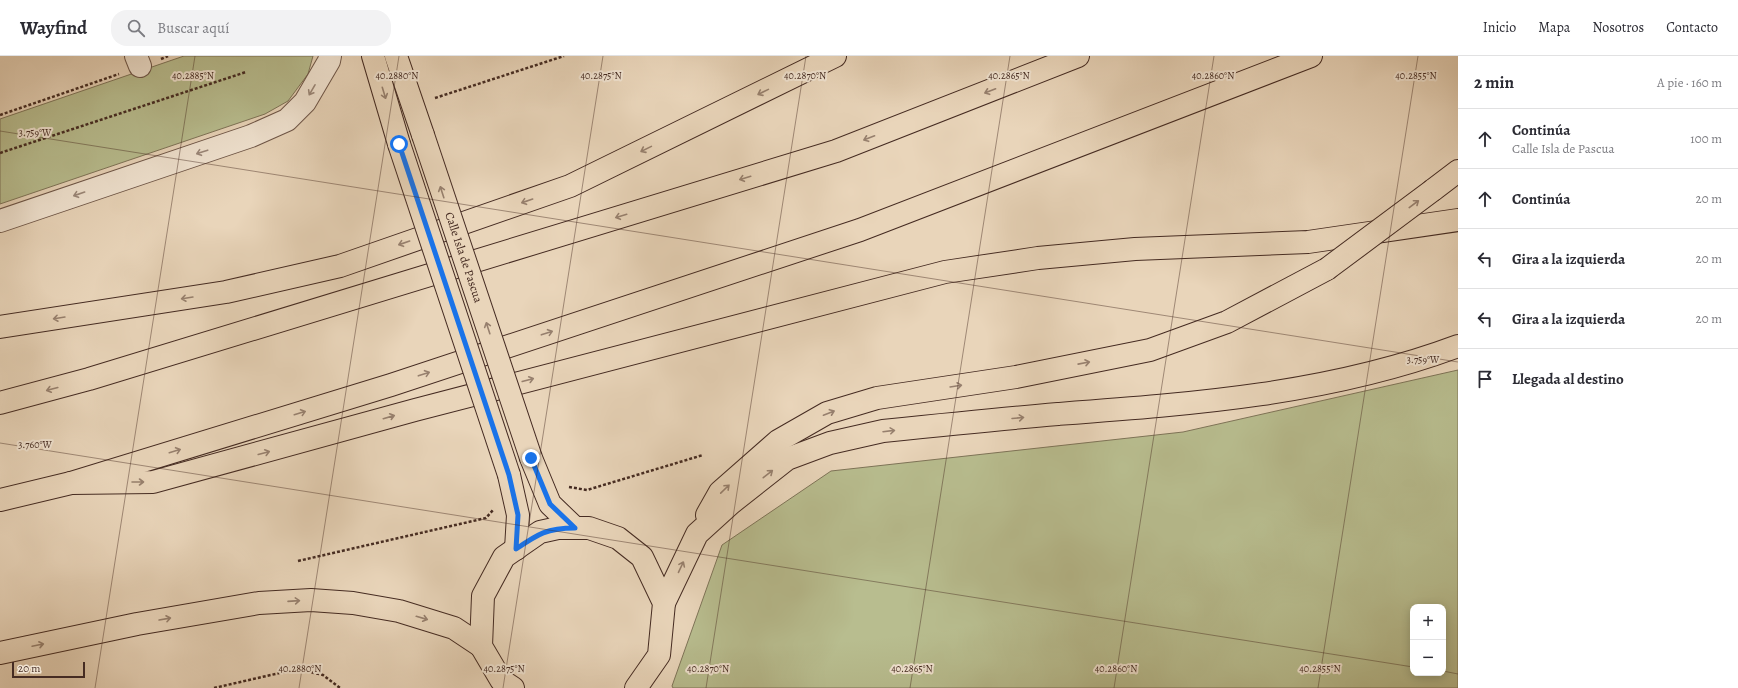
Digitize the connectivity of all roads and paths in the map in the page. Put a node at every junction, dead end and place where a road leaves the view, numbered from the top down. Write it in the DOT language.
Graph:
graph roads {
  1 [pos="168,56"];
  2 [pos="330,56"];
  3 [pos="373,56"];
  4 [pos="396,56"];
  5 [pos="564,56"];
  6 [pos="836,56"];
  7 [pos="1078,56"];
  8 [pos="1311,56"];
  9 [pos="138,61"];
  10 [pos="246,72"];
  11 [pos="433,99"];
  12 [pos="0,115"];
  13 [pos="0,153"];
  14 [pos="1458,171"];
  15 [pos="1458,220"];
  16 [pos="0,221"];
  17 [pos="0,328"];
  18 [pos="1458,346"];
  19 [pos="0,404"];
  20 [pos="703,455"];
  21 [pos="71,482"];
  22 [pos="566,487"];
  23 [pos="0,500"];
  24 [pos="494,508"];
  25 [pos="575,528"];
  26 [pos="697,534"];
  27 [pos="516,549"];
  28 [pos="298,561"];
  29 [pos="664,603"];
  30 [pos="481,646"];
  31 [pos="0,653"];
  32 [pos="214,688"];
  33 [pos="340,688"];
  34 [pos="513,688"];
  35 [pos="636,688"];
  1 -- 9 [label="path"];
  2 -- 16 [label="lane, one-way"];
  3 -- 27 [label="main road, one-way, bridge"];
  25 -- 4 [label="main road, Calle Isla de Pascua, one-way, bridge"];
  5 -- 11 [label="path"];
  6 -- 17 [label="main road, one-way"];
  7 -- 19 [label="main road, one-way"];
  21 -- 8 [label="main road, one-way"];
  9 -- 12 [label="path"];
  10 -- 13 [label="path"];
  26 -- 14 [label="main road, one-way, bridge"];
  21 -- 15 [label="main road, one-way"];
  26 -- 18 [label="main road, one-way"];
  20 -- 22 [label="path"];
  21 -- 23 [label="main road"];
  24 -- 28 [label="path"];
  25 -- 27 [label="main road"];
  25 -- 29 [label="main road"];
  29 -- 26 [label="main road, one-way"];
  27 -- 30 [label="main road"];
  29 -- 35 [label="main road"];
  31 -- 30 [label="main road, one-way"];
  30 -- 34 [label="main road"];
  32 -- 33 [label="path"];
}
